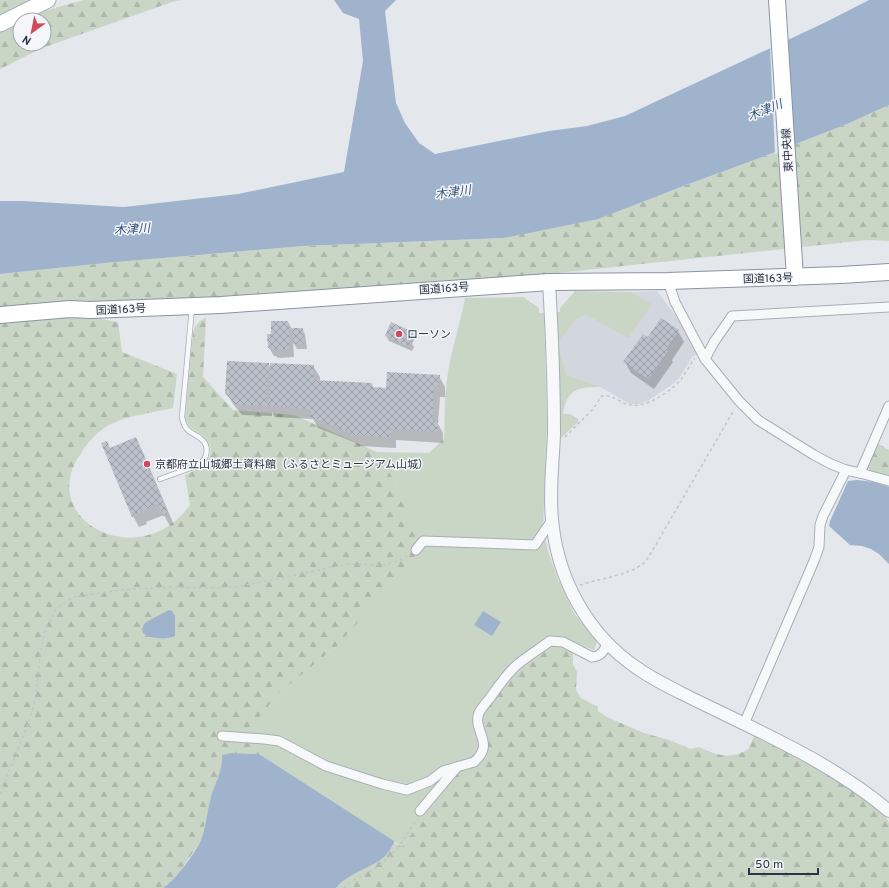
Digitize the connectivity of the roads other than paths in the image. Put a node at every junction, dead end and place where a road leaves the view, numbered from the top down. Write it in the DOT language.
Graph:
graph roads {
  1 [pos="48,0"];
  2 [pos="777,0"];
  3 [pos="0,24"];
  4 [pos="889,272"];
  5 [pos="795,277"];
  6 [pos="668,280"];
  7 [pos="549,282"];
  8 [pos="193,305"];
  9 [pos="889,307"];
  10 [pos="0,315"];
  11 [pos="705,359"];
  12 [pos="889,406"];
  13 [pos="846,470"];
  14 [pos="860,472"];
  15 [pos="160,479"];
  16 [pos="889,481"];
  17 [pos="552,520"];
  18 [pos="416,550"];
  19 [pos="607,642"];
  20 [pos="744,724"];
  21 [pos="222,736"];
  22 [pos="458,766"];
  23 [pos="420,811"];
  24 [pos="889,811"];
  1 -- 3 [label="main road"];
  2 -- 5 [label="highway, 東中央線"];
  4 -- 5 [label="highway, 国道163号"];
  5 -- 6 [label="highway, 国道163号"];
  6 -- 7 [label="highway, 国道163号"];
  6 -- 11 [label="street"];
  7 -- 8 [label="highway, 国道163号"];
  7 -- 17 [label="street"];
  8 -- 10 [label="highway, 国道163号"];
  8 -- 15 [label="lane"];
  9 -- 11 [label="street"];
  11 -- 13 [label="street"];
  12 -- 14 [label="street"];
  13 -- 14 [label="street"];
  13 -- 20 [label="street"];
  14 -- 16 [label="street"];
  17 -- 18 [label="street"];
  17 -- 19 [label="street"];
  19 -- 20 [label="street"];
  19 -- 22 [label="street"];
  20 -- 24 [label="street"];
  21 -- 22 [label="street"];
  22 -- 23 [label="street"];
}
